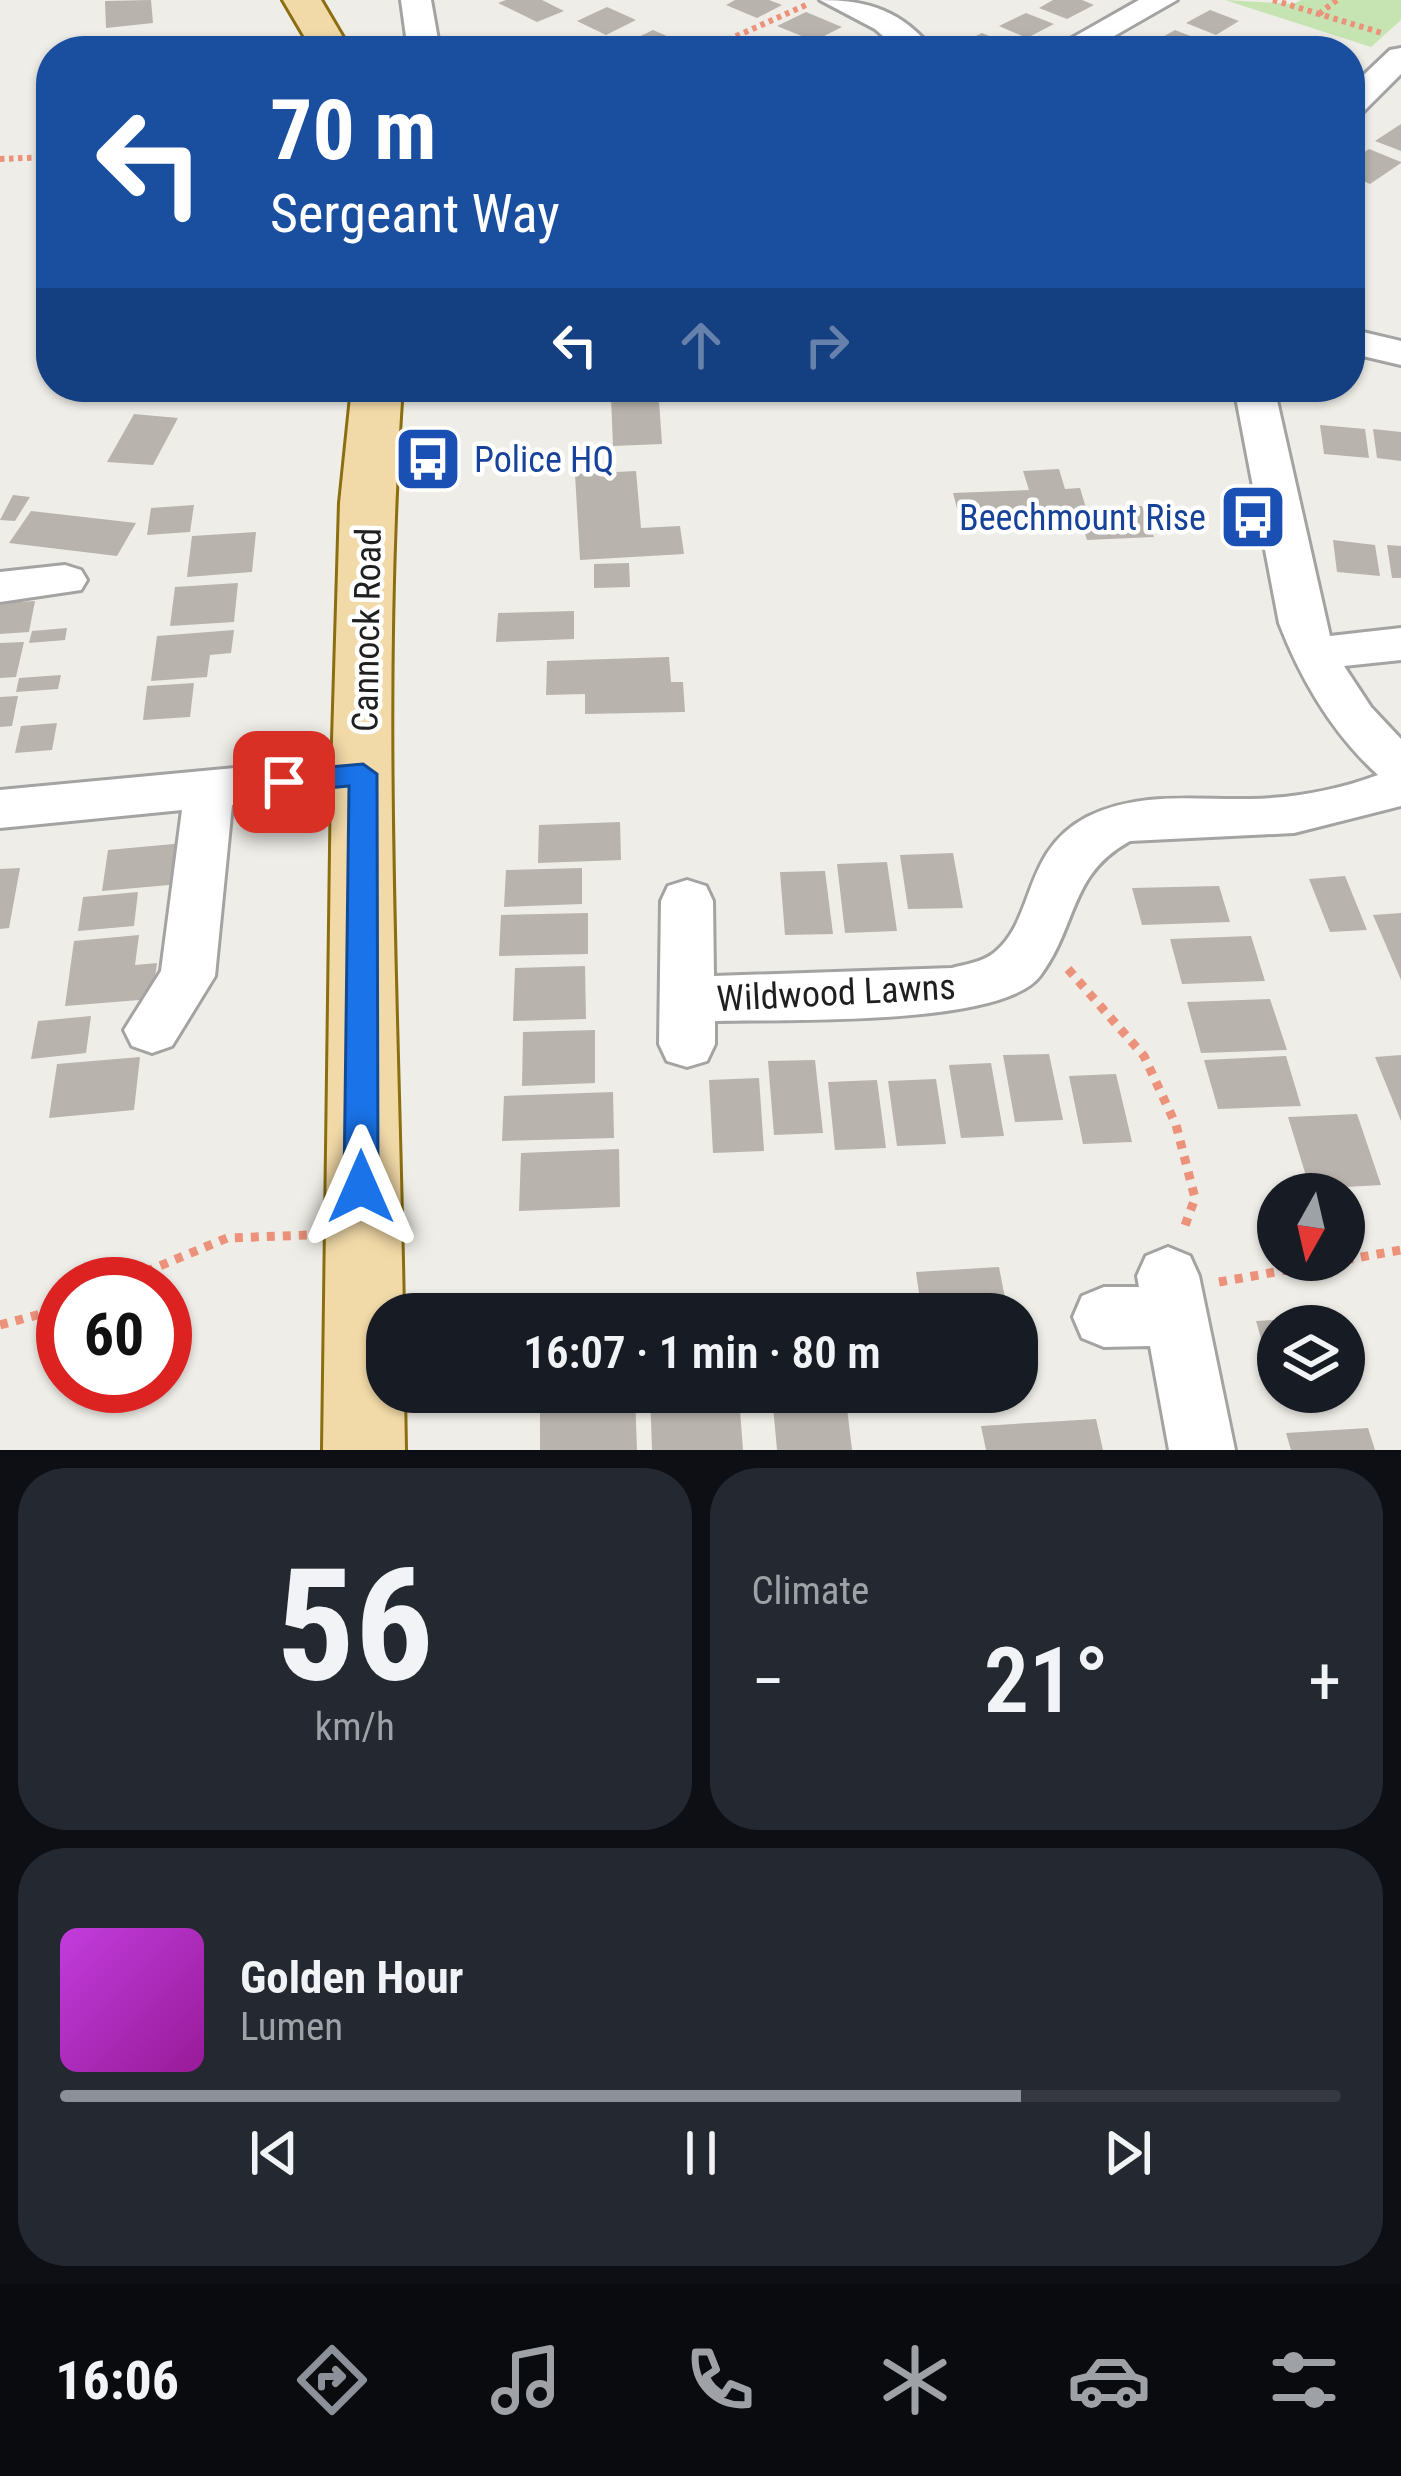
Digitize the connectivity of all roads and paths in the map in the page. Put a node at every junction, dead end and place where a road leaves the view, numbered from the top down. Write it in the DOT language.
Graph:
graph roads {
  1 [pos="302,0"];
  2 [pos="416,0"];
  3 [pos="818,0"];
  4 [pos="836,0"];
  5 [pos="1162,0"];
  6 [pos="1274,0"];
  7 [pos="1337,0"];
  8 [pos="1318,14"];
  9 [pos="323,36"];
  10 [pos="422,36"];
  11 [pos="738,36"];
  12 [pos="901,36"];
  13 [pos="1094,36"];
  14 [pos="1396,49"];
  15 [pos="1365,87"];
  16 [pos="36,158"];
  17 [pos="0,159"];
  18 [pos="1365,344"];
  19 [pos="1401,353"];
  20 [pos="375,402"];
  21 [pos="1257,402"];
  22 [pos="64,580"];
  23 [pos="0,586"];
  24 [pos="1401,644"];
  25 [pos="1313,654"];
  26 [pos="1401,766"];
  27 [pos="363,774"];
  28 [pos="1401,786"];
  29 [pos="208,789"];
  30 [pos="0,809"];
  31 [pos="687,901"];
  32 [pos="1033,933"];
  33 [pos="152,1030"];
  34 [pos="360,1233"];
  35 [pos="1401,1250"];
  36 [pos="181,1257"];
  37 [pos="1172,1296"];
  38 [pos="36,1315"];
  39 [pos="1104,1317"];
  40 [pos="0,1325"];
  41 [pos="364,1450"];
  42 [pos="1202,1450"];
  1 -- 9 [label="main road"];
  2 -- 10 [label="street"];
  3 -- 11 [label="path"];
  4 -- 12 [label="street"];
  5 -- 13 [label="street"];
  6 -- 8 [label="path"];
  7 -- 8 [label="path"];
  8 -- 14 [label="path"];
  14 -- 15 [label="street"];
  16 -- 17 [label="path"];
  18 -- 19 [label="street"];
  20 -- 27 [label="main road, Cannock Road"];
  21 -- 25 [label="street"];
  22 -- 23 [label="street"];
  24 -- 25 [label="street"];
  25 -- 26 [label="street"];
  27 -- 29 [label="street"];
  27 -- 34 [label="main road, Cannock Road"];
  28 -- 32 [label="street, Wildwood Lawns"];
  29 -- 30 [label="street"];
  29 -- 33 [label="street"];
  31 -- 32 [label="street, Wildwood Lawns"];
  32 -- 37 [label="path"];
  34 -- 36 [label="path"];
  34 -- 41 [label="main road, Cannock Road"];
  35 -- 37 [label="path"];
  37 -- 39 [label="street"];
  37 -- 42 [label="street"];
  38 -- 40 [label="path"];
}
